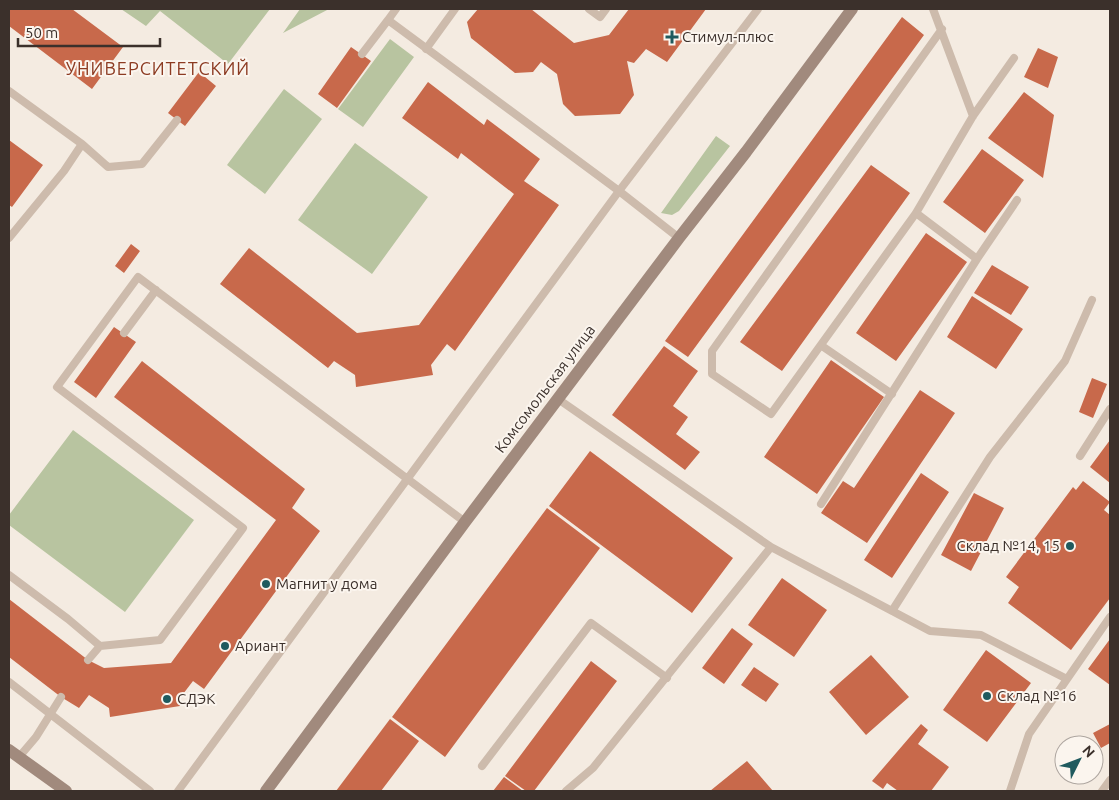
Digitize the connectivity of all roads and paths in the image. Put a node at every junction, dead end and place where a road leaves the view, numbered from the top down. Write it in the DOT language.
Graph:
graph roads {
  1 [pos="396,9"];
  2 [pos="455,9"];
  3 [pos="589,9"];
  4 [pos="606,9"];
  5 [pos="758,9"];
  6 [pos="852,9"];
  7 [pos="933,9"];
  8 [pos="388,20"];
  9 [pos="942,29"];
  10 [pos="426,49"];
  11 [pos="362,54"];
  12 [pos="1014,58"];
  13 [pos="9,91"];
  14 [pos="973,116"];
  15 [pos="177,120"];
  16 [pos="82,144"];
  17 [pos="619,191"];
  18 [pos="1017,200"];
  19 [pos="916,213"];
  20 [pos="9,238"];
  21 [pos="679,238"];
  22 [pos="977,259"];
  23 [pos="156,290"];
  24 [pos="1092,300"];
  25 [pos="124,333"];
  26 [pos="822,346"];
  27 [pos="892,394"];
  28 [pos="558,399"];
  29 [pos="1110,409"];
  30 [pos="1080,456"];
  31 [pos="407,478"];
  32 [pos="821,504"];
  33 [pos="465,522"];
  34 [pos="771,547"];
  35 [pos="9,575"];
  36 [pos="892,611"];
  37 [pos="1110,617"];
  38 [pos="100,646"];
  39 [pos="88,660"];
  40 [pos="667,678"];
  41 [pos="1067,679"];
  42 [pos="9,682"];
  43 [pos="61,697"];
  44 [pos="50,714"];
  45 [pos="14,754"];
  46 [pos="482,766"];
  47 [pos="1110,780"];
  48 [pos="66,791"];
  49 [pos="150,791"];
  50 [pos="178,791"];
  51 [pos="266,791"];
  52 [pos="566,791"];
  53 [pos="1010,791"];
  54 [pos="1102,791"];
  1 -- 8 [label="lane"];
  2 -- 10 [label="lane"];
  3 -- 4 [label="lane"];
  5 -- 17 [label="lane"];
  6 -- 21 [label="main road, Комсомольская улица"];
  7 -- 9 [label="lane"];
  8 -- 10 [label="lane"];
  8 -- 11 [label="lane"];
  9 -- 14 [label="lane"];
  9 -- 26 [label="lane"];
  10 -- 17 [label="lane"];
  12 -- 14 [label="lane"];
  13 -- 16 [label="lane"];
  14 -- 19 [label="lane"];
  15 -- 16 [label="lane"];
  16 -- 20 [label="lane"];
  17 -- 21 [label="lane"];
  17 -- 31 [label="lane"];
  18 -- 22 [label="lane"];
  19 -- 22 [label="lane"];
  19 -- 26 [label="lane"];
  21 -- 28 [label="main road, Комсомольская улица"];
  22 -- 27 [label="lane"];
  23 -- 25 [label="lane"];
  23 -- 31 [label="lane"];
  23 -- 38 [label="lane"];
  24 -- 36 [label="lane"];
  26 -- 27 [label="lane"];
  27 -- 32 [label="lane"];
  28 -- 33 [label="main road, Комсомольская улица"];
  28 -- 34 [label="lane"];
  29 -- 30 [label="lane"];
  31 -- 33 [label="lane"];
  31 -- 50 [label="lane"];
  33 -- 51 [label="main road, Комсомольская улица"];
  34 -- 36 [label="lane"];
  34 -- 40 [label="lane"];
  35 -- 38 [label="lane"];
  36 -- 41 [label="lane"];
  37 -- 41 [label="lane"];
  38 -- 39 [label="lane"];
  40 -- 46 [label="lane"];
  40 -- 52 [label="lane"];
  41 -- 53 [label="lane"];
  42 -- 44 [label="lane"];
  43 -- 44 [label="lane"];
  44 -- 45 [label="lane"];
  44 -- 49 [label="lane"];
  45 -- 48 [label="main road"];
  47 -- 54 [label="lane"];
}
